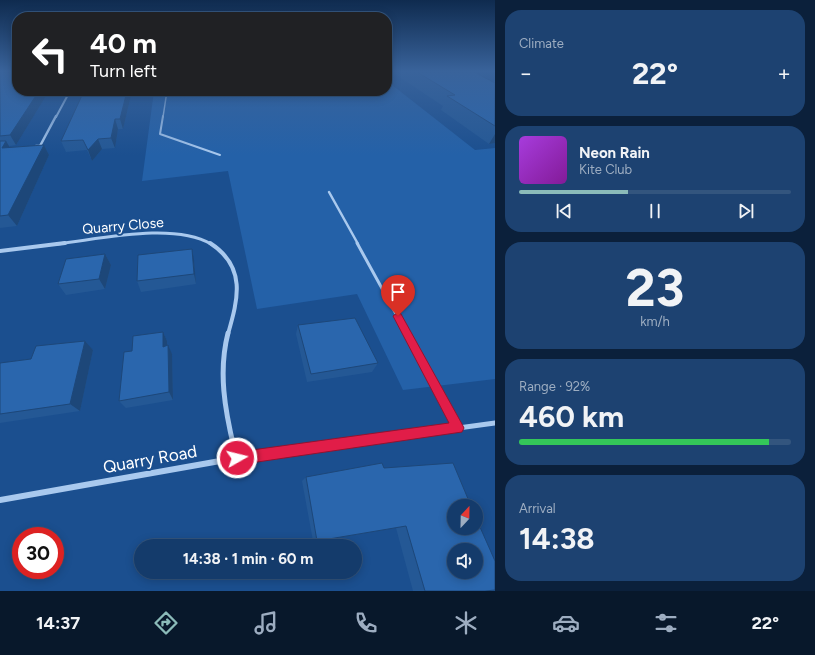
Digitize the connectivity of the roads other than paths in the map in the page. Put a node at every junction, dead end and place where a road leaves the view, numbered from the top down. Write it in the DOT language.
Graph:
graph roads {
  1 [pos="65,100"];
  2 [pos="166,100"];
  3 [pos="32,146"];
  4 [pos="220,155"];
  5 [pos="329,192"];
  6 [pos="0,251"];
  7 [pos="495,423"];
  8 [pos="458,428"];
  9 [pos="237,458"];
  10 [pos="0,500"];
  1 -- 3 [label="street"];
  2 -- 4 [label="lane"];
  5 -- 8 [label="lane"];
  6 -- 9 [label="street, Quarry Close"];
  7 -- 8 [label="street, Quarry Road"];
  8 -- 9 [label="street, Quarry Road"];
  9 -- 10 [label="street, Quarry Road"];
}
